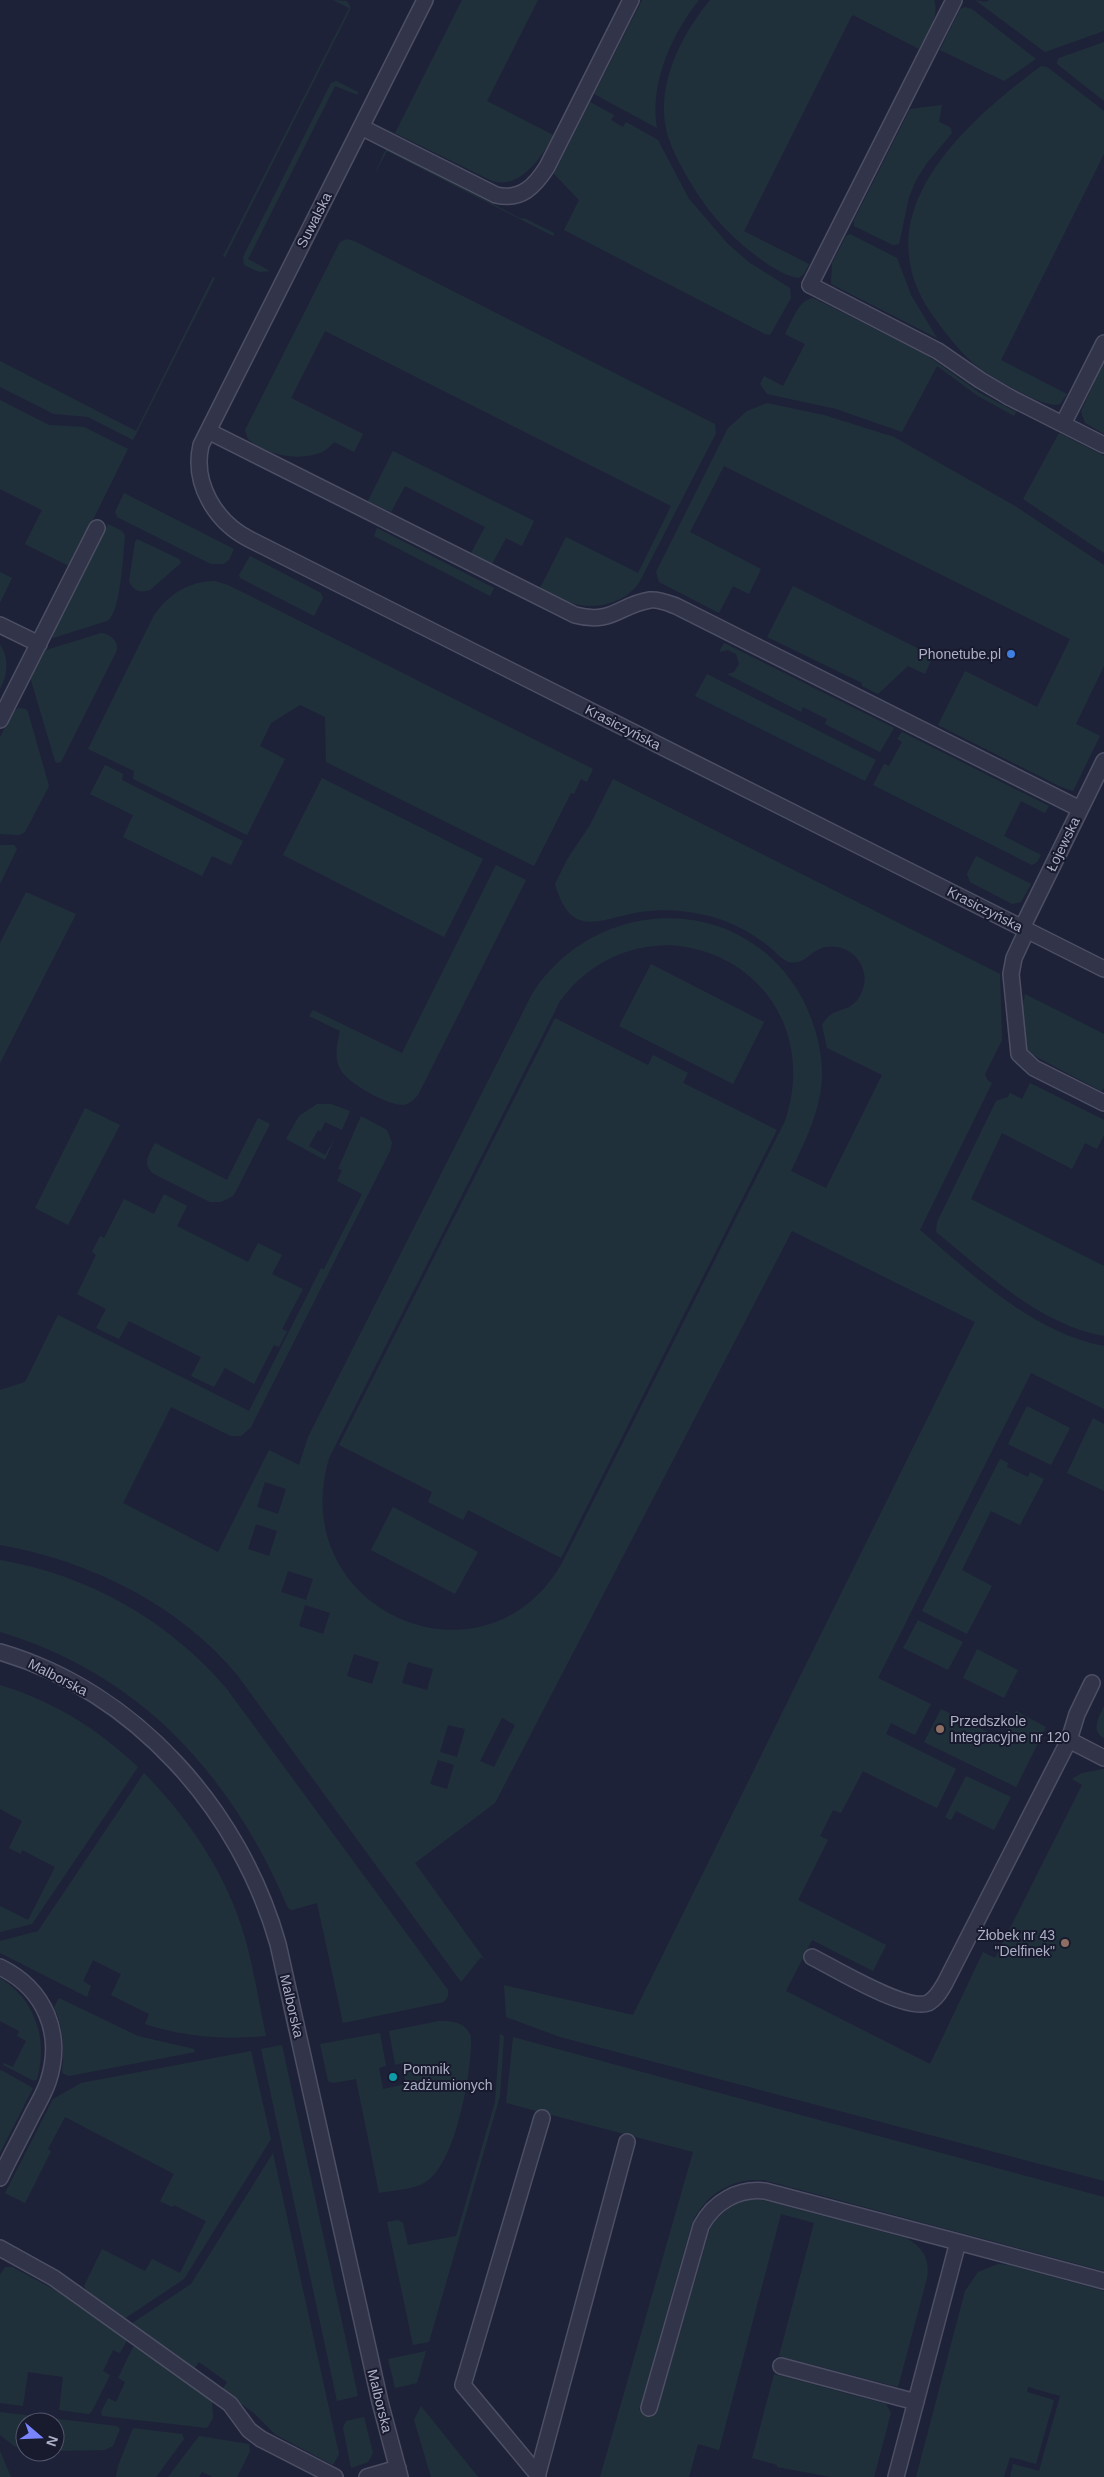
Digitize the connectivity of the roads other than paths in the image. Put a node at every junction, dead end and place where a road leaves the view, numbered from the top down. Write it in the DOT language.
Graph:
graph roads {
  1 [pos="426,0"];
  2 [pos="631,0"];
  3 [pos="954,0"];
  4 [pos="361,127"];
  5 [pos="1104,343"];
  6 [pos="1063,424"];
  7 [pos="205,436"];
  8 [pos="1104,445"];
  9 [pos="97,528"];
  10 [pos="0,625"];
  11 [pos="39,644"];
  12 [pos="0,720"];
  13 [pos="1104,761"];
  14 [pos="1080,809"];
  15 [pos="1024,929"];
  16 [pos="1104,969"];
  17 [pos="1104,1103"];
  18 [pos="0,1652"];
  19 [pos="1092,1683"];
  20 [pos="1069,1740"];
  21 [pos="1104,1758"];
  22 [pos="812,1956"];
  23 [pos="0,1967"];
  24 [pos="542,2118"];
  25 [pos="627,2142"];
  26 [pos="0,2178"];
  27 [pos="958,2242"];
  28 [pos="0,2248"];
  29 [pos="1104,2281"];
  30 [pos="781,2366"];
  31 [pos="916,2402"];
  32 [pos="649,2408"];
  33 [pos="399,2473"];
  34 [pos="538,2476"];
  35 [pos="335,2477"];
  36 [pos="367,2477"];
  37 [pos="896,2477"];
  1 -- 4 [label="street, Suwalska"];
  2 -- 4 [label="street"];
  3 -- 6 [label="street"];
  4 -- 7 [label="street, Suwalska"];
  5 -- 6 [label="street"];
  6 -- 8 [label="street"];
  7 -- 14 [label="street"];
  7 -- 15 [label="street, Krasiczyńska"];
  9 -- 11 [label="street"];
  10 -- 11 [label="street"];
  11 -- 12 [label="street"];
  13 -- 14 [label="street, Łojewska"];
  14 -- 15 [label="street, Łojewska"];
  15 -- 16 [label="street, Krasiczyńska"];
  15 -- 17 [label="street, Łojewska"];
  18 -- 33 [label="street, Malborska"];
  19 -- 20 [label="street"];
  20 -- 21 [label="street"];
  20 -- 22 [label="street"];
  23 -- 26 [label="street"];
  24 -- 34 [label="street"];
  25 -- 34 [label="street"];
  27 -- 29 [label="street"];
  27 -- 31 [label="street"];
  27 -- 32 [label="street"];
  28 -- 35 [label="street"];
  30 -- 31 [label="street"];
  31 -- 37 [label="street"];
  33 -- 36 [label="street"];
}
